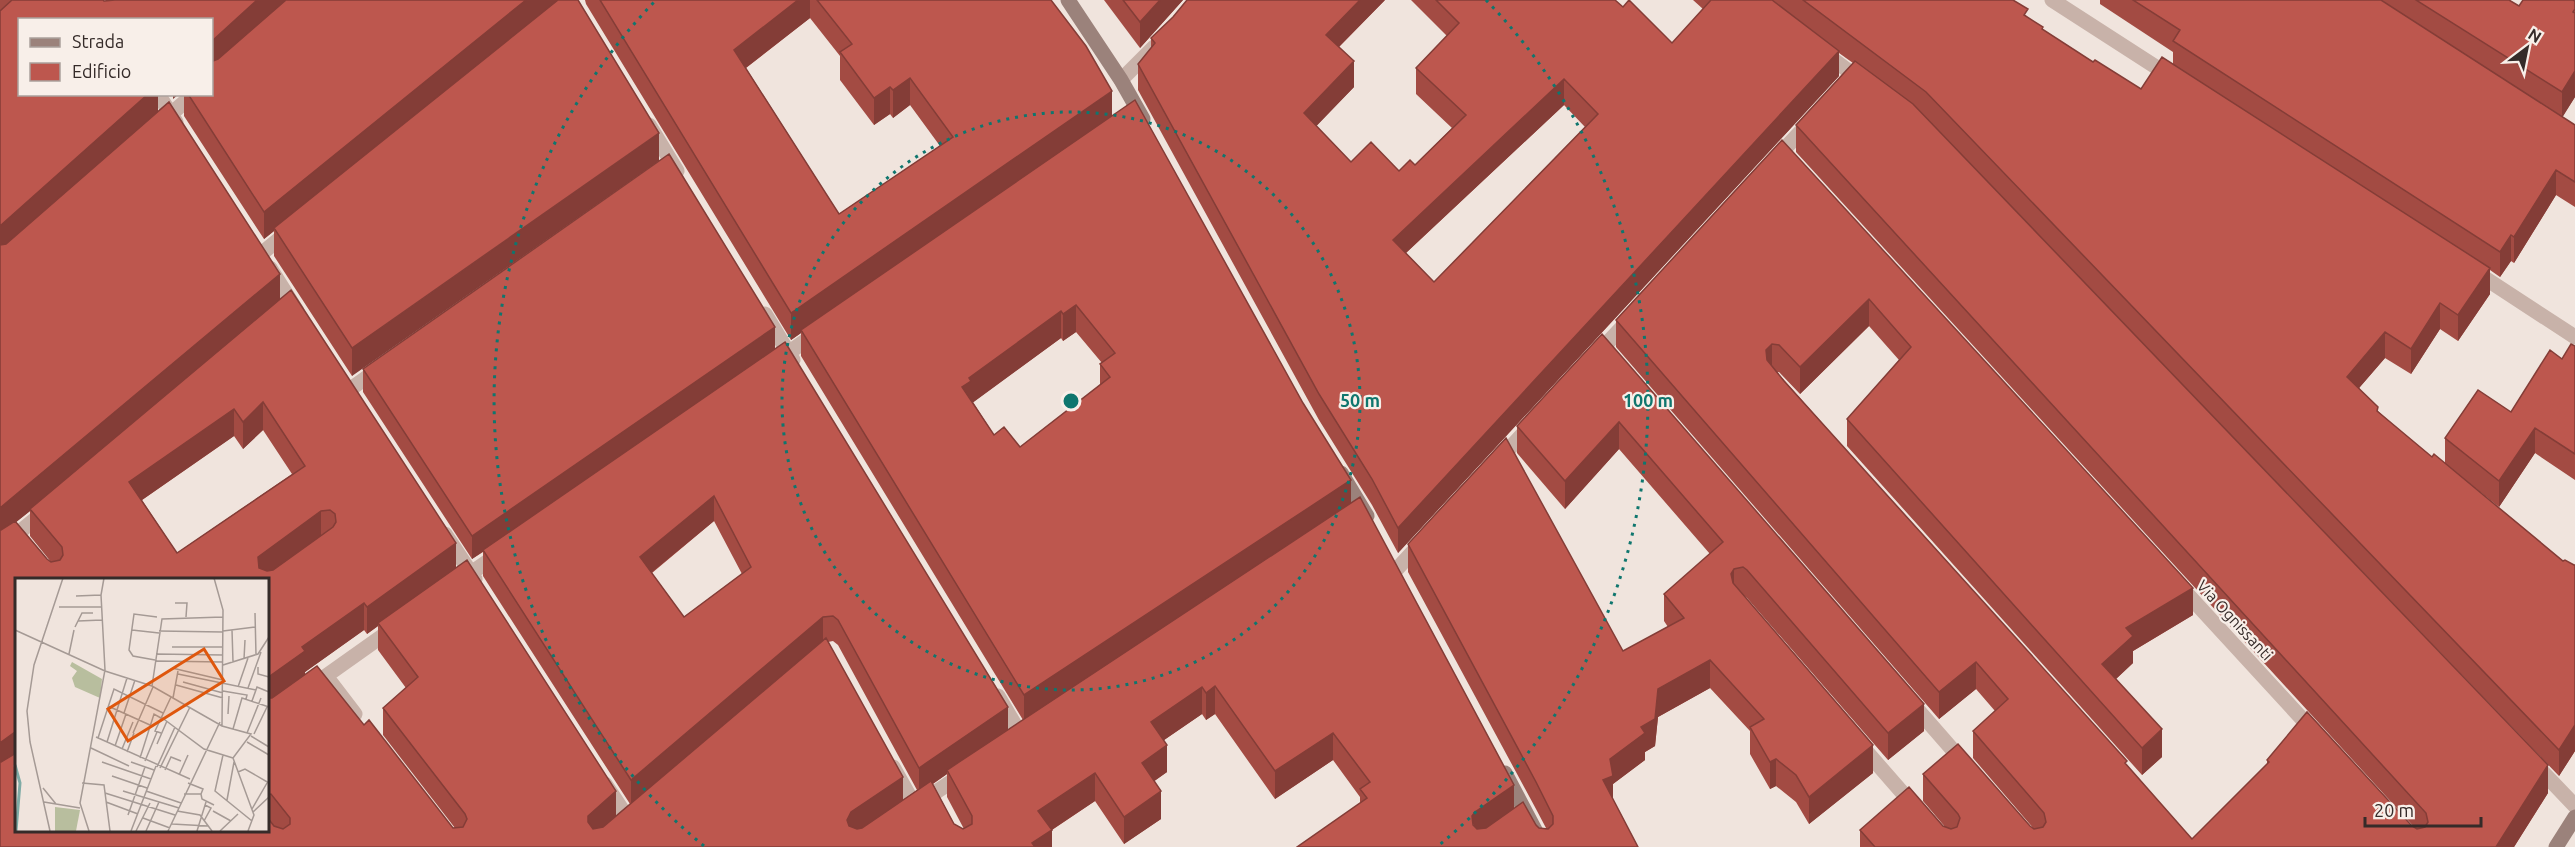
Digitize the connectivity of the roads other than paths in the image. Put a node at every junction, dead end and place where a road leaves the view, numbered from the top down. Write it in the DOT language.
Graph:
graph roads {
  1 [pos="1068,0"];
  2 [pos="2052,0"];
  3 [pos="1166,36"];
  4 [pos="1808,41"];
  5 [pos="1121,80"];
  6 [pos="2183,84"];
  7 [pos="1873,89"];
  8 [pos="159,96"];
  9 [pos="192,96"];
  10 [pos="1822,109"];
  11 [pos="641,113"];
  12 [pos="171,115"];
  13 [pos="153,130"];
  14 [pos="1150,133"];
  15 [pos="184,134"];
  16 [pos="1766,169"];
  17 [pos="685,184"];
  18 [pos="298,224"];
  19 [pos="2464,265"];
  20 [pos="758,303"];
  21 [pos="1642,305"];
  22 [pos="305,323"];
  23 [pos="828,326"];
  24 [pos="2575,337"];
  25 [pos="789,353"];
  26 [pos="388,362"];
  27 [pos="1587,364"];
  28 [pos="760,373"];
  29 [pos="801,373"];
  30 [pos="349,390"];
  31 [pos="1540,416"];
  32 [pos="1335,463"];
  33 [pos="1484,476"];
  34 [pos="52,505"];
  35 [pos="439,524"];
  36 [pos="1374,530"];
  37 [pos="1428,536"];
  38 [pos="510,546"];
  39 [pos="0,548"];
  40 [pos="1396,570"];
  41 [pos="471,572"];
  42 [pos="2169,574"];
  43 [pos="484,592"];
  44 [pos="442,593"];
  45 [pos="403,621"];
  46 [pos="326,676"];
  47 [pos="991,684"];
  48 [pos="1900,689"];
  49 [pos="296,697"];
  50 [pos="362,724"];
  51 [pos="1849,730"];
  52 [pos="1021,735"];
  53 [pos="2322,741"];
  54 [pos="886,754"];
  55 [pos="2525,754"];
  56 [pos="1500,764"];
  57 [pos="973,767"];
  58 [pos="597,771"];
  59 [pos="1978,779"];
  60 [pos="934,793"];
  61 [pos="2575,806"];
  62 [pos="944,811"];
  63 [pos="2575,817"];
  64 [pos="629,820"];
  65 [pos="1926,820"];
  66 [pos="1544,847"];
  67 [pos="2556,847"];
  1 -- 5 [label="street"];
  2 -- 6 [label="street"];
  3 -- 5 [label="street"];
  4 -- 7 [label="street"];
  5 -- 14 [label="street"];
  8 -- 12 [label="street"];
  9 -- 12 [label="street"];
  10 -- 16 [label="street"];
  11 -- 17 [label="street"];
  12 -- 13 [label="street"];
  12 -- 15 [label="street"];
  18 -- 22 [label="street"];
  19 -- 24 [label="street"];
  20 -- 25 [label="street"];
  21 -- 27 [label="street"];
  23 -- 25 [label="street"];
  25 -- 28 [label="street"];
  25 -- 29 [label="street"];
  26 -- 30 [label="street"];
  31 -- 33 [label="street"];
  32 -- 36 [label="street"];
  34 -- 39 [label="street"];
  35 -- 41 [label="street"];
  37 -- 40 [label="street"];
  38 -- 41 [label="street"];
  41 -- 43 [label="street"];
  41 -- 44 [label="street"];
  42 -- 53 [label="street, Via Ognissanti"];
  45 -- 46 [label="street"];
  46 -- 49 [label="street"];
  46 -- 50 [label="street"];
  47 -- 52 [label="street"];
  48 -- 59 [label="street"];
  51 -- 65 [label="street"];
  54 -- 60 [label="street"];
  55 -- 61 [label="street"];
  56 -- 66 [label="street"];
  57 -- 60 [label="street"];
  58 -- 64 [label="street"];
  60 -- 62 [label="street"];
  63 -- 67 [label="street"];
}
